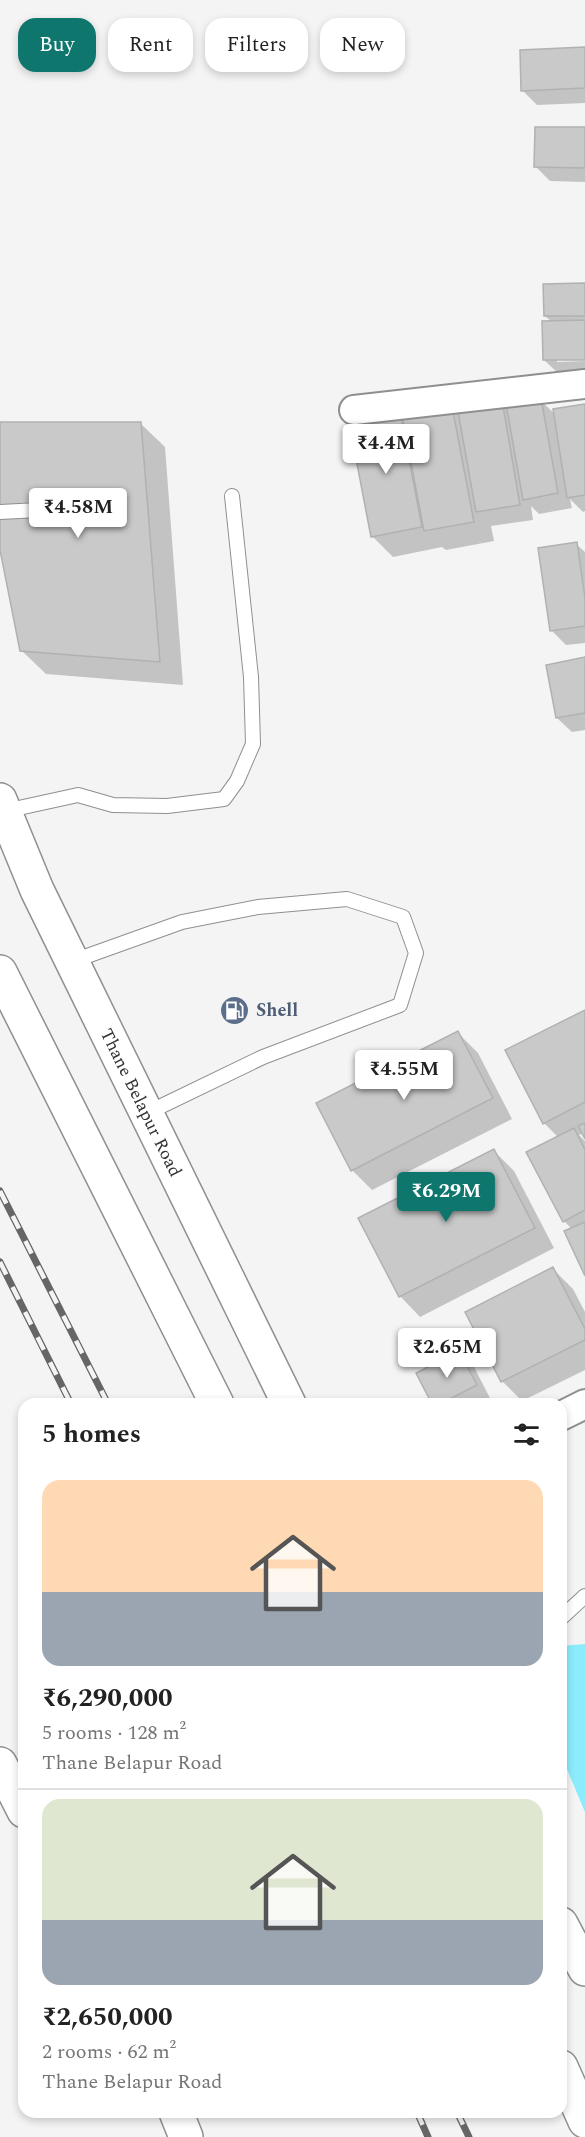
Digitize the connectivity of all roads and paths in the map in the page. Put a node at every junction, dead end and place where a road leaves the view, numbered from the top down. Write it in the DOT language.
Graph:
graph roads {
  1 [pos="585,384"];
  2 [pos="354,410"];
  3 [pos="232,496"];
  4 [pos="58,509"];
  5 [pos="0,512"];
  6 [pos="2,806"];
  7 [pos="73,961"];
  8 [pos="0,972"];
  9 [pos="147,1113"];
  10 [pos="214,1398"];
  11 [pos="286,1398"];
  12 [pos="585,1404"];
  13 [pos="567,1413"];
  14 [pos="585,1596"];
  15 [pos="567,1612"];
  16 [pos="0,1764"];
  17 [pos="18,1799"];
  18 [pos="567,1936"];
  19 [pos="585,1970"];
  20 [pos="567,2080"];
  21 [pos="178,2118"];
  22 [pos="585,2121"];
  23 [pos="186,2137"];
  1 -- 2 [label="street"];
  3 -- 6 [label="lane"];
  4 -- 5 [label="lane"];
  6 -- 7 [label="main road, Thane Belapur Road"];
  7 -- 9 [label="main road, Thane Belapur Road"];
  7 -- 9 [label="lane"];
  8 -- 10 [label="main road"];
  9 -- 11 [label="main road, Thane Belapur Road"];
  12 -- 13 [label="street"];
  14 -- 15 [label="lane"];
  16 -- 17 [label="main road"];
  18 -- 19 [label="main road"];
  20 -- 22 [label="main road"];
  21 -- 23 [label="main road"];
}
